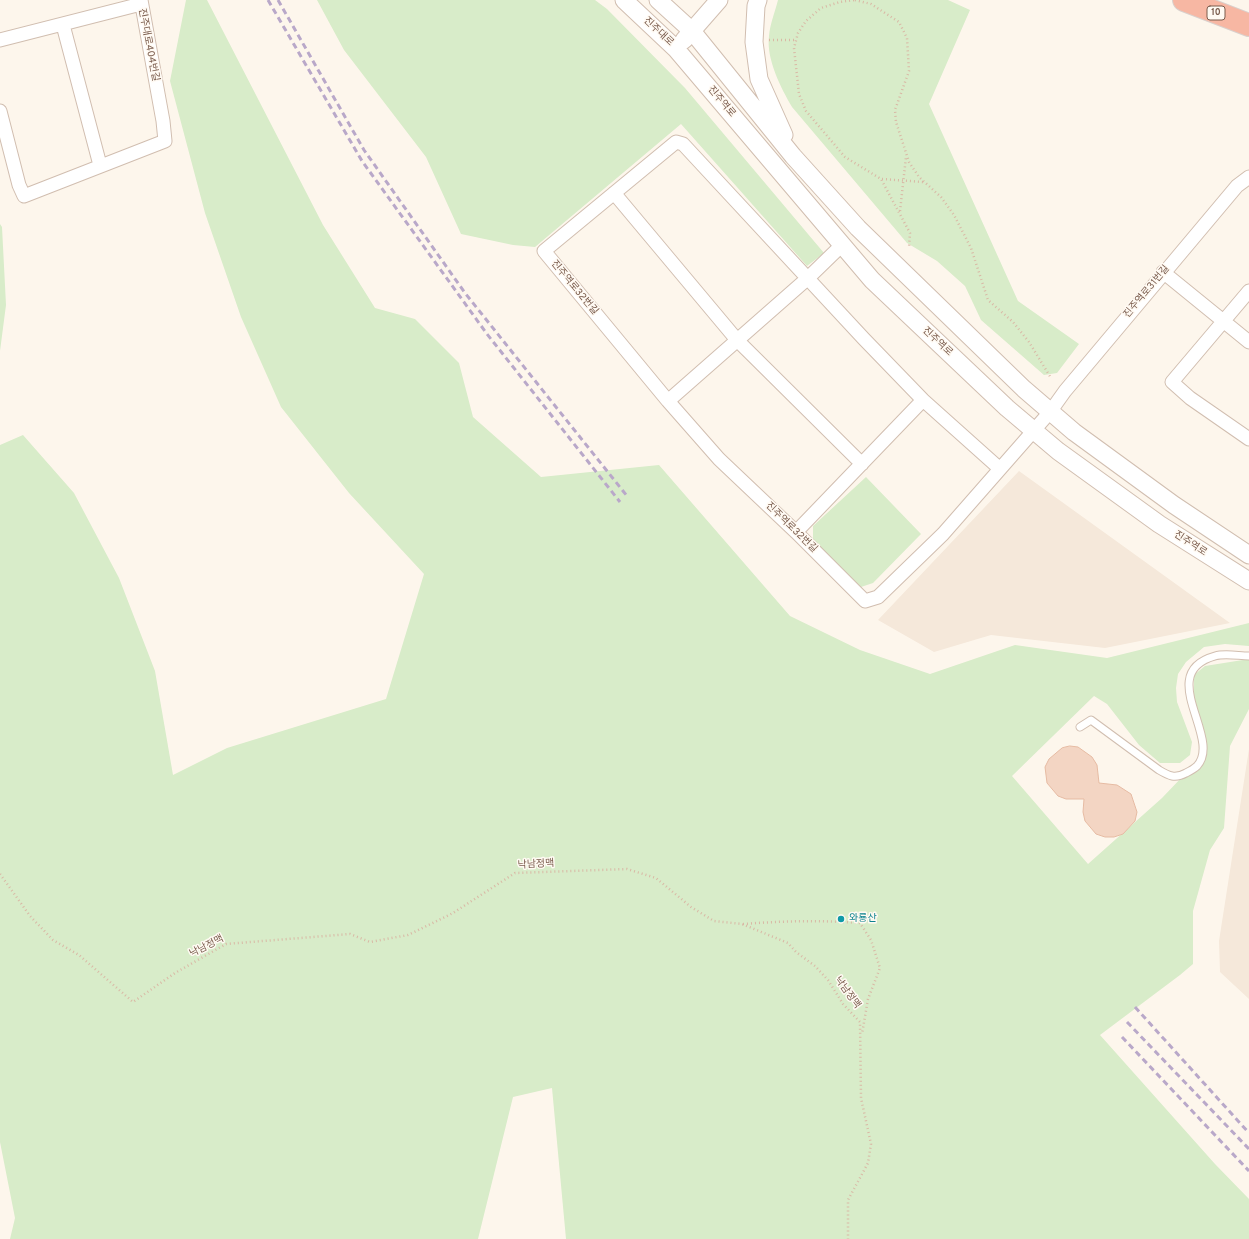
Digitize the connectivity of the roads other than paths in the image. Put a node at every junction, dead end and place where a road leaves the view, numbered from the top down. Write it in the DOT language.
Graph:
graph roads {
  1 [pos="624,0"];
  2 [pos="658,0"];
  3 [pos="719,0"];
  4 [pos="758,0"];
  5 [pos="1184,0"];
  6 [pos="141,2"];
  7 [pos="1249,25"];
  8 [pos="63,26"];
  9 [pos="692,31"];
  10 [pos="0,40"];
  11 [pos="676,49"];
  12 [pos="0,110"];
  13 [pos="793,156"];
  14 [pos="100,165"];
  15 [pos="1249,178"];
  16 [pos="614,194"];
  17 [pos="842,245"];
  18 [pos="1163,272"];
  19 [pos="808,278"];
  20 [pos="1249,291"];
  21 [pos="1223,322"];
  22 [pos="737,340"];
  23 [pos="1249,342"];
  24 [pos="923,400"];
  25 [pos="668,401"];
  26 [pos="1050,412"];
  27 [pos="1033,431"];
  28 [pos="1249,439"];
  29 [pos="862,464"];
  30 [pos="999,468"];
  31 [pos="796,532"];
  32 [pos="1249,555"];
  33 [pos="1249,581"];
  34 [pos="1249,656"];
  35 [pos="1080,727"];
  1 -- 11 [label="street, 진주대로"];
  2 -- 9 [label="street"];
  3 -- 9 [label="street, 진주대로"];
  4 -- 13 [label="street"];
  5 -- 7 [label="highway, 10"];
  6 -- 8 [label="street, 진주대로404번길"];
  6 -- 14 [label="street, 진주대로404번길"];
  8 -- 10 [label="street, 진주대로404번길"];
  8 -- 14 [label="street"];
  9 -- 11 [label="street, 진주대로"];
  9 -- 13 [label="street"];
  11 -- 17 [label="street, 진주역로"];
  12 -- 14 [label="street"];
  13 -- 26 [label="street"];
  15 -- 18 [label="street, 진주역로31번길"];
  16 -- 19 [label="street"];
  16 -- 22 [label="street"];
  16 -- 25 [label="street, 진주역로32번길"];
  17 -- 19 [label="street"];
  17 -- 27 [label="street, 진주역로"];
  18 -- 21 [label="street"];
  18 -- 26 [label="street, 진주역로31번길"];
  19 -- 22 [label="street"];
  19 -- 24 [label="street"];
  20 -- 21 [label="street"];
  21 -- 23 [label="street"];
  21 -- 28 [label="street"];
  22 -- 25 [label="street"];
  22 -- 29 [label="street"];
  24 -- 29 [label="street"];
  24 -- 30 [label="street"];
  25 -- 31 [label="street, 진주역로32번길"];
  26 -- 27 [label="street, 진주역로32번길"];
  26 -- 32 [label="street"];
  27 -- 30 [label="street, 진주역로32번길"];
  27 -- 33 [label="street, 진주역로"];
  29 -- 31 [label="street"];
  30 -- 31 [label="street, 진주역로32번길"];
  34 -- 35 [label="lane"];
}
